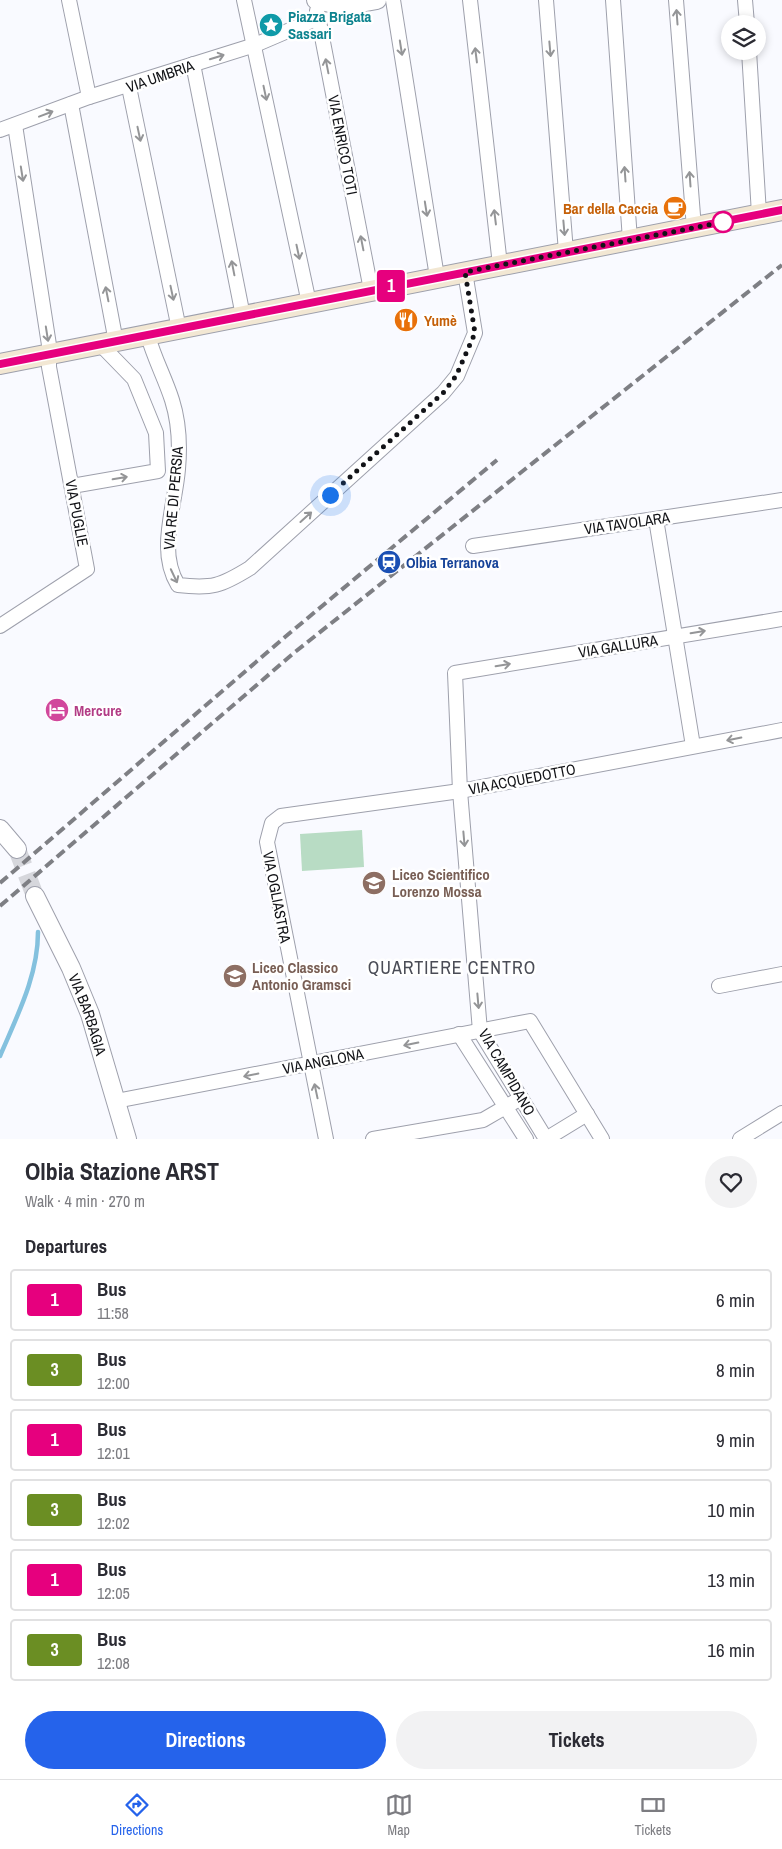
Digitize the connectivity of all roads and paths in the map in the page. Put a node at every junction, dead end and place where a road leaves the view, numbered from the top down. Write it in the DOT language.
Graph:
graph roads {
  1 [pos="69,0"];
  2 [pos="244,0"];
  3 [pos="315,0"];
  4 [pos="377,0"];
  5 [pos="393,0"];
  6 [pos="470,0"];
  7 [pos="546,0"];
  8 [pos="613,0"];
  9 [pos="676,0"];
  10 [pos="745,0"];
  11 [pos="746,15"];
  12 [pos="318,18"];
  13 [pos="254,45"];
  14 [pos="749,60"];
  15 [pos="193,64"];
  16 [pos="128,87"];
  17 [pos="88,98"];
  18 [pos="71,104"];
  19 [pos="15,126"];
  20 [pos="0,130"];
  21 [pos="782,210"];
  22 [pos="759,214"];
  23 [pos="694,228"];
  24 [pos="630,240"];
  25 [pos="566,252"];
  26 [pos="500,265"];
  27 [pos="465,272"];
  28 [pos="437,277"];
  29 [pos="372,290"];
  30 [pos="309,303"];
  31 [pos="243,316"];
  32 [pos="180,329"];
  33 [pos="148,336"];
  34 [pos="108,343"];
  35 [pos="50,354"];
  36 [pos="0,364"];
  37 [pos="72,486"];
  38 [pos="782,500"];
  39 [pos="656,519"];
  40 [pos="473,546"];
  41 [pos="782,618"];
  42 [pos="0,626"];
  43 [pos="675,636"];
  44 [pos="455,673"];
  45 [pos="782,730"];
  46 [pos="693,746"];
  47 [pos="460,791"];
  48 [pos="0,828"];
  49 [pos="268,832"];
  50 [pos="17,849"];
  51 [pos="35,896"];
  52 [pos="782,974"];
  53 [pos="719,986"];
  54 [pos="480,1030"];
  55 [pos="459,1034"];
  56 [pos="310,1064"];
  57 [pos="521,1098"];
  58 [pos="116,1101"];
  59 [pos="506,1106"];
  60 [pos="782,1113"];
  61 [pos="587,1114"];
  62 [pos="128,1139"];
  63 [pos="326,1139"];
  64 [pos="373,1139"];
  65 [pos="526,1139"];
  66 [pos="546,1139"];
  67 [pos="602,1139"];
  68 [pos="740,1139"];
  1 -- 17 [label="street"];
  2 -- 13 [label="street"];
  3 -- 4 [label="street"];
  3 -- 12 [label="street, VIA ENRICO TOTI"];
  5 -- 28 [label="street, one-way"];
  26 -- 6 [label="street, one-way"];
  7 -- 25 [label="street, one-way"];
  24 -- 8 [label="street, one-way"];
  23 -- 9 [label="street, one-way"];
  10 -- 11 [label="street"];
  12 -- 13 [label="street, VIA UMBRIA"];
  29 -- 12 [label="street, VIA ENRICO TOTI, one-way"];
  15 -- 13 [label="street, VIA UMBRIA, one-way"];
  13 -- 30 [label="street, one-way"];
  14 -- 22 [label="street"];
  15 -- 16 [label="street, VIA UMBRIA"];
  31 -- 15 [label="street, one-way"];
  16 -- 17 [label="street, VIA UMBRIA"];
  16 -- 32 [label="street, one-way"];
  17 -- 18 [label="street, VIA UMBRIA"];
  19 -- 18 [label="street, VIA UMBRIA, one-way"];
  34 -- 18 [label="street, one-way"];
  19 -- 20 [label="street, VIA UMBRIA"];
  19 -- 35 [label="street, VIA PUGLIE, one-way"];
  21 -- 22 [label="main road"];
  22 -- 23 [label="main road"];
  23 -- 24 [label="main road"];
  24 -- 25 [label="main road"];
  25 -- 26 [label="main road"];
  26 -- 27 [label="main road"];
  27 -- 28 [label="main road"];
  33 -- 27 [label="street, VIA RE DI PERSIA, one-way"];
  28 -- 29 [label="main road"];
  29 -- 30 [label="main road"];
  30 -- 31 [label="main road"];
  31 -- 32 [label="main road"];
  32 -- 33 [label="main road"];
  33 -- 34 [label="main road"];
  34 -- 35 [label="main road"];
  37 -- 34 [label="street, one-way"];
  35 -- 36 [label="main road"];
  35 -- 37 [label="street, VIA PUGLIE"];
  37 -- 42 [label="street, VIA PUGLIE"];
  38 -- 39 [label="street, VIA TAVOLARA"];
  39 -- 40 [label="street, VIA TAVOLARA"];
  39 -- 43 [label="street"];
  43 -- 41 [label="street, VIA GALLURA, one-way"];
  44 -- 43 [label="street, VIA GALLURA, one-way"];
  43 -- 46 [label="street"];
  44 -- 47 [label="street, VIA CAMPIDANO"];
  45 -- 46 [label="street, VIA ACQUEDOTTO, one-way"];
  46 -- 47 [label="street, VIA ACQUEDOTTO"];
  47 -- 49 [label="street, VIA ACQUEDOTTO"];
  47 -- 54 [label="street, VIA CAMPIDANO, one-way"];
  48 -- 50 [label="street"];
  49 -- 56 [label="street, VIA OGLIASTRA"];
  51 -- 58 [label="street, VIA BARBAGIA"];
  52 -- 53 [label="street"];
  54 -- 55 [label="street, VIA ANGLONA"];
  54 -- 57 [label="street, VIA CAMPIDANO"];
  54 -- 61 [label="street, VIA ANGLONA"];
  55 -- 56 [label="street, VIA ANGLONA, one-way"];
  55 -- 59 [label="street, VIA CAMPIDANO"];
  56 -- 58 [label="street, VIA ANGLONA, one-way"];
  63 -- 56 [label="street, VIA OGLIASTRA, one-way"];
  57 -- 59 [label="street"];
  57 -- 66 [label="street, VIA CAMPIDANO"];
  58 -- 62 [label="street, VIA BARBAGIA"];
  59 -- 64 [label="street"];
  59 -- 65 [label="street, VIA CAMPIDANO"];
  60 -- 68 [label="street"];
  61 -- 66 [label="street"];
  61 -- 67 [label="street"];
}
